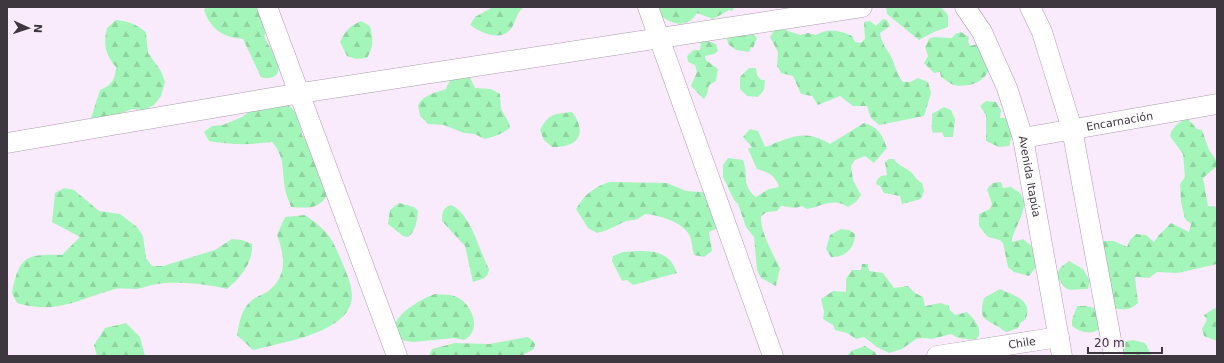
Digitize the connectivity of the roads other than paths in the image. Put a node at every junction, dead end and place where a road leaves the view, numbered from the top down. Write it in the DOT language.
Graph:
graph roads {
  1 [pos="267,7"];
  2 [pos="648,7"];
  3 [pos="862,7"];
  4 [pos="965,7"];
  5 [pos="1030,7"];
  6 [pos="659,37"];
  7 [pos="300,93"];
  8 [pos="1217,104"];
  9 [pos="1072,129"];
  10 [pos="1023,138"];
  11 [pos="7,143"];
  12 [pos="1060,346"];
  13 [pos="397,356"];
  14 [pos="773,356"];
  15 [pos="937,356"];
  16 [pos="1114,356"];
  1 -- 7 [label="street"];
  2 -- 6 [label="street"];
  3 -- 6 [label="street"];
  4 -- 10 [label="street, Avenida Itapúa"];
  5 -- 9 [label="street"];
  6 -- 7 [label="street"];
  6 -- 14 [label="street"];
  7 -- 11 [label="street"];
  7 -- 13 [label="street"];
  8 -- 9 [label="street, Encarnación"];
  9 -- 10 [label="street, Encarnación"];
  9 -- 16 [label="street"];
  10 -- 12 [label="street, Avenida Itapúa"];
  12 -- 15 [label="street, Chile"];
}
